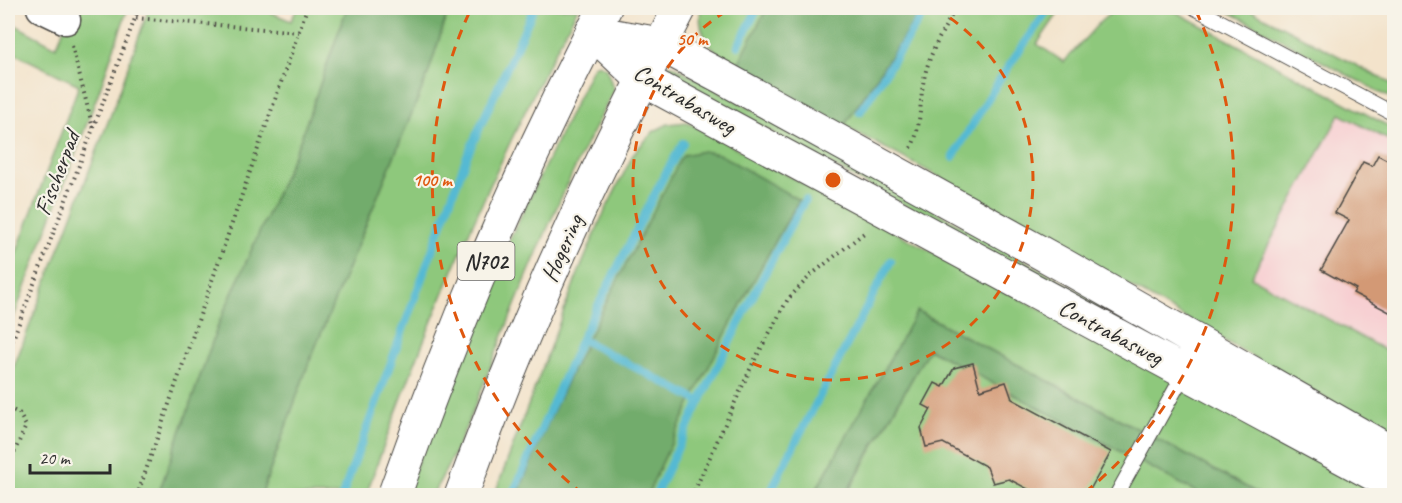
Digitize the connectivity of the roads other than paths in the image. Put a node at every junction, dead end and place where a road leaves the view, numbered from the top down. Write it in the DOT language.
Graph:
graph roads {
  1 [pos="680,8"];
  2 [pos="1195,8"];
  3 [pos="599,20"];
  4 [pos="660,44"];
  5 [pos="642,79"];
  6 [pos="1395,114"];
  7 [pos="1193,358"];
  8 [pos="1395,454"];
  9 [pos="1395,486"];
  10 [pos="394,495"];
  11 [pos="461,495"];
  12 [pos="1116,495"];
  1 -- 4 [label="main road, Hogering / N702"];
  2 -- 6 [label="lane"];
  3 -- 4 [label="main road, Contrabasweg"];
  3 -- 5 [label="main road, Contrabasweg"];
  3 -- 10 [label="main road, N702"];
  4 -- 5 [label="main road, Hogering / N702"];
  4 -- 7 [label="main road, Contrabasweg"];
  5 -- 7 [label="main road, Contrabasweg"];
  5 -- 11 [label="main road, Hogering / N702"];
  7 -- 8 [label="main road, Contrabasweg"];
  7 -- 9 [label="main road, Contrabasweg"];
  7 -- 12 [label="lane"];
}
